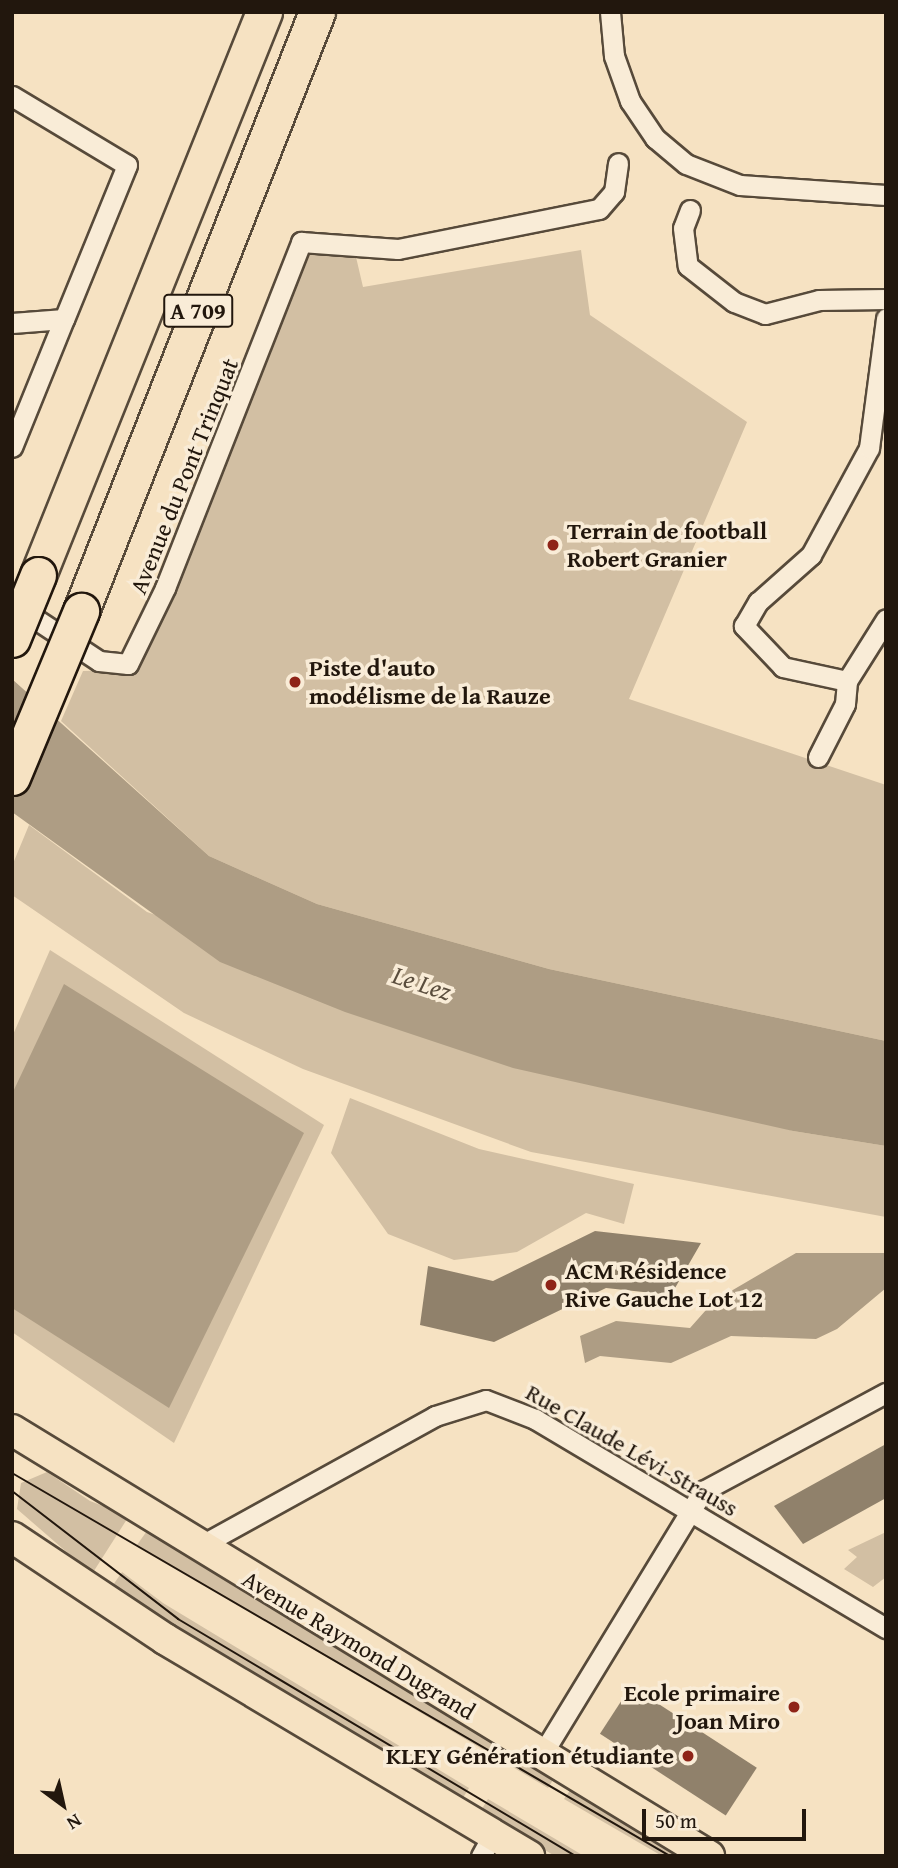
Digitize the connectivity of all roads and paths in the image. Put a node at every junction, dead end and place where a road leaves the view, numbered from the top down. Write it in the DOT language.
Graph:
graph roads {
  1 [pos="264,12"];
  2 [pos="317,12"];
  3 [pos="610,12"];
  4 [pos="12,96"];
  5 [pos="618,163"];
  6 [pos="886,195"];
  7 [pos="690,210"];
  8 [pos="886,299"];
  9 [pos="886,318"];
  10 [pos="64,319"];
  11 [pos="12,323"];
  12 [pos="12,447"];
  13 [pos="12,603"];
  14 [pos="886,619"];
  15 [pos="12,639"];
  16 [pos="847,681"];
  17 [pos="818,757"];
  18 [pos="12,777"];
  19 [pos="886,1393"];
  20 [pos="12,1430"];
  21 [pos="687,1511"];
  22 [pos="12,1537"];
  23 [pos="198,1547"];
  24 [pos="886,1628"];
  25 [pos="541,1756"];
  26 [pos="487,1845"];
  27 [pos="529,1856"];
  28 [pos="709,1856"];
  1 -- 15 [label="highway, A 709, bridge"];
  2 -- 18 [label="highway, A 709, bridge"];
  3 -- 6 [label="street"];
  4 -- 10 [label="street"];
  5 -- 13 [label="street, Avenue du Pont Trinquat"];
  7 -- 8 [label="street"];
  9 -- 16 [label="street"];
  10 -- 11 [label="street"];
  10 -- 12 [label="street"];
  14 -- 16 [label="street"];
  16 -- 17 [label="street"];
  19 -- 21 [label="street"];
  20 -- 23 [label="main road, Avenue Raymond Dugrand"];
  21 -- 23 [label="street, Rue Claude Lévi-Strauss"];
  21 -- 24 [label="street, Rue Claude Lévi-Strauss"];
  21 -- 25 [label="street"];
  22 -- 26 [label="main road"];
  23 -- 25 [label="main road, Avenue Raymond Dugrand"];
  25 -- 28 [label="main road, Avenue Raymond Dugrand"];
  26 -- 27 [label="main road"];
}
